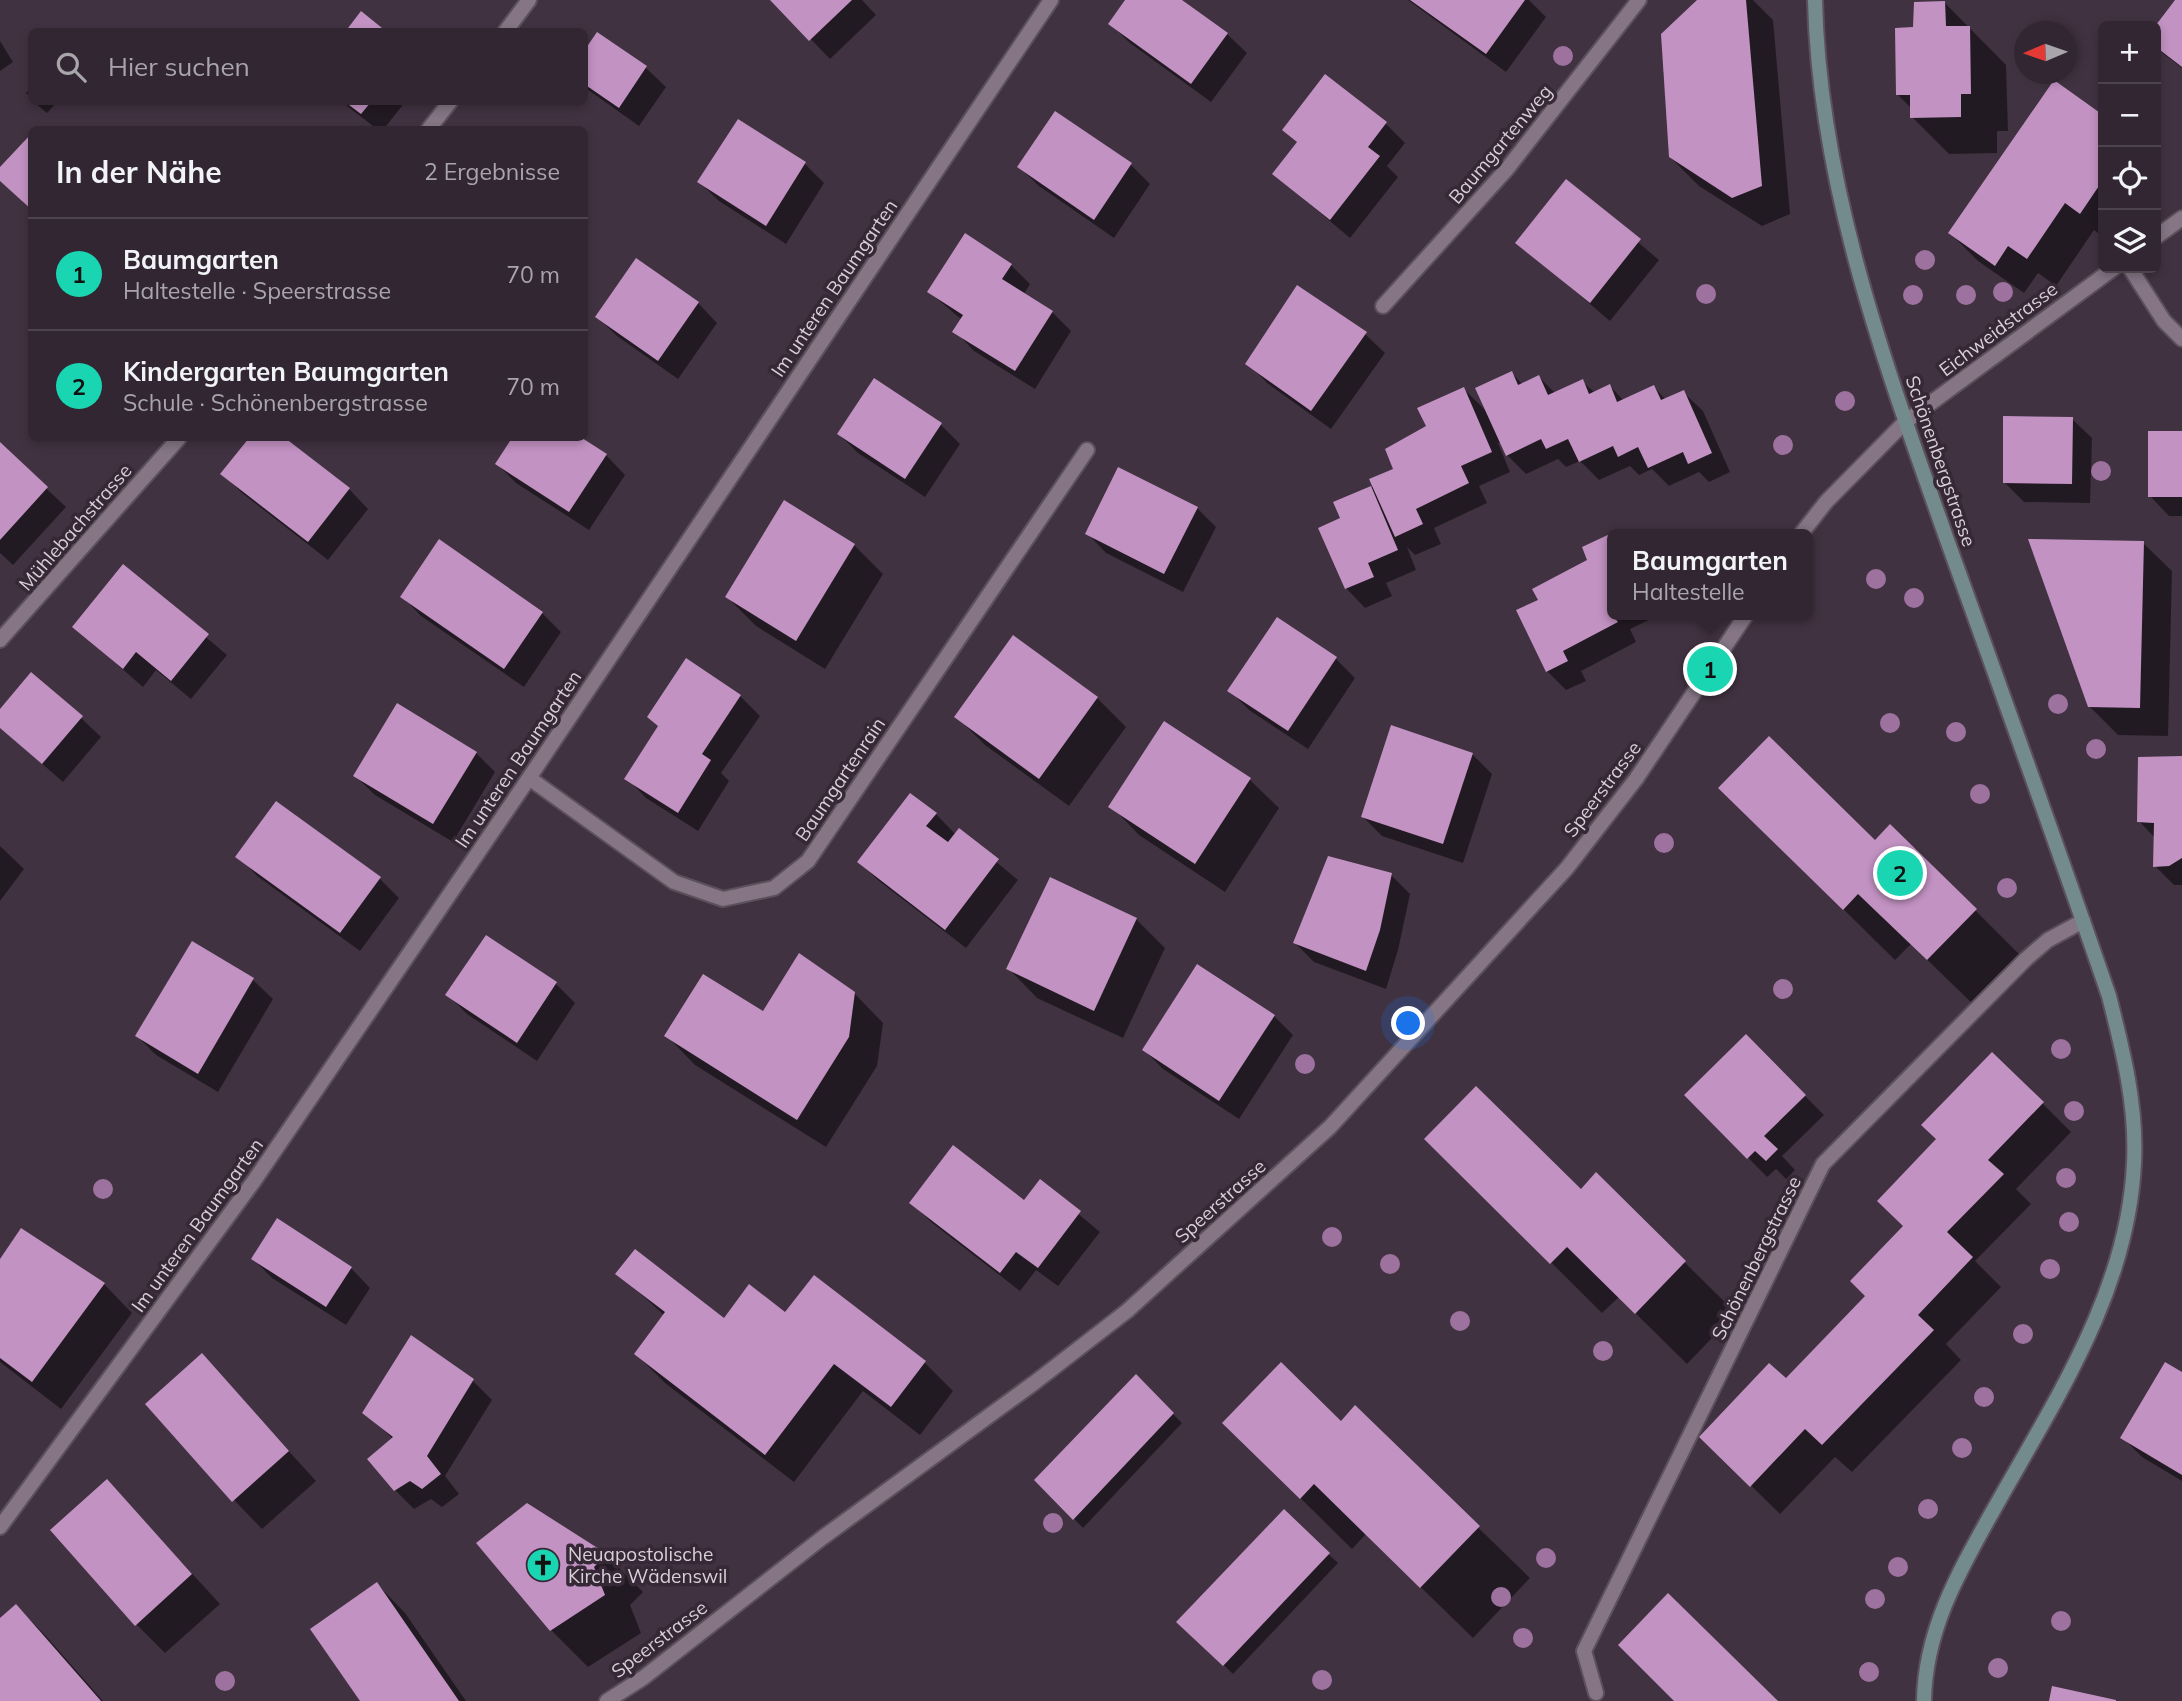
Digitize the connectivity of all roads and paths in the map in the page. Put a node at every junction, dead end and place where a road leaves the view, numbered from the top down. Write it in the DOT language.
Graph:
graph roads {
  1 [pos="529,0"];
  2 [pos="1051,0"];
  3 [pos="1639,0"];
  4 [pos="1815,0"];
  5 [pos="508,28"];
  6 [pos="448,105"];
  7 [pos="431,126"];
  8 [pos="2182,218"];
  9 [pos="2161,233"];
  10 [pos="2107,273"];
  11 [pos="2133,273"];
  12 [pos="1383,306"];
  13 [pos="2182,339"];
  14 [pos="1905,422"];
  15 [pos="175,441"];
  16 [pos="1087,450"];
  17 [pos="1805,529"];
  18 [pos="1743,620"];
  19 [pos="0,640"];
  20 [pos="529,778"];
  21 [pos="2083,921"];
  22 [pos="0,1527"];
  23 [pos="1596,1693"];
  24 [pos="607,1701"];
  25 [pos="1924,1701"];
  1 -- 5 [label="street"];
  2 -- 20 [label="street, Im unteren Baumgarten"];
  3 -- 12 [label="street, Baumgartenweg"];
  4 -- 14 [label="street, Schönenbergstrasse"];
  6 -- 7 [label="street"];
  8 -- 9 [label="street"];
  10 -- 14 [label="street, Eichweidstrasse"];
  11 -- 13 [label="street"];
  14 -- 17 [label="street"];
  14 -- 21 [label="street, Schönenbergstrasse"];
  15 -- 19 [label="street, Mühlebachstrasse"];
  16 -- 20 [label="street, Baumgartenrain"];
  18 -- 24 [label="street, Speerstrasse"];
  20 -- 22 [label="street, Im unteren Baumgarten"];
  21 -- 23 [label="street, Schönenbergstrasse"];
  21 -- 25 [label="street, Schönenbergstrasse"];
}
